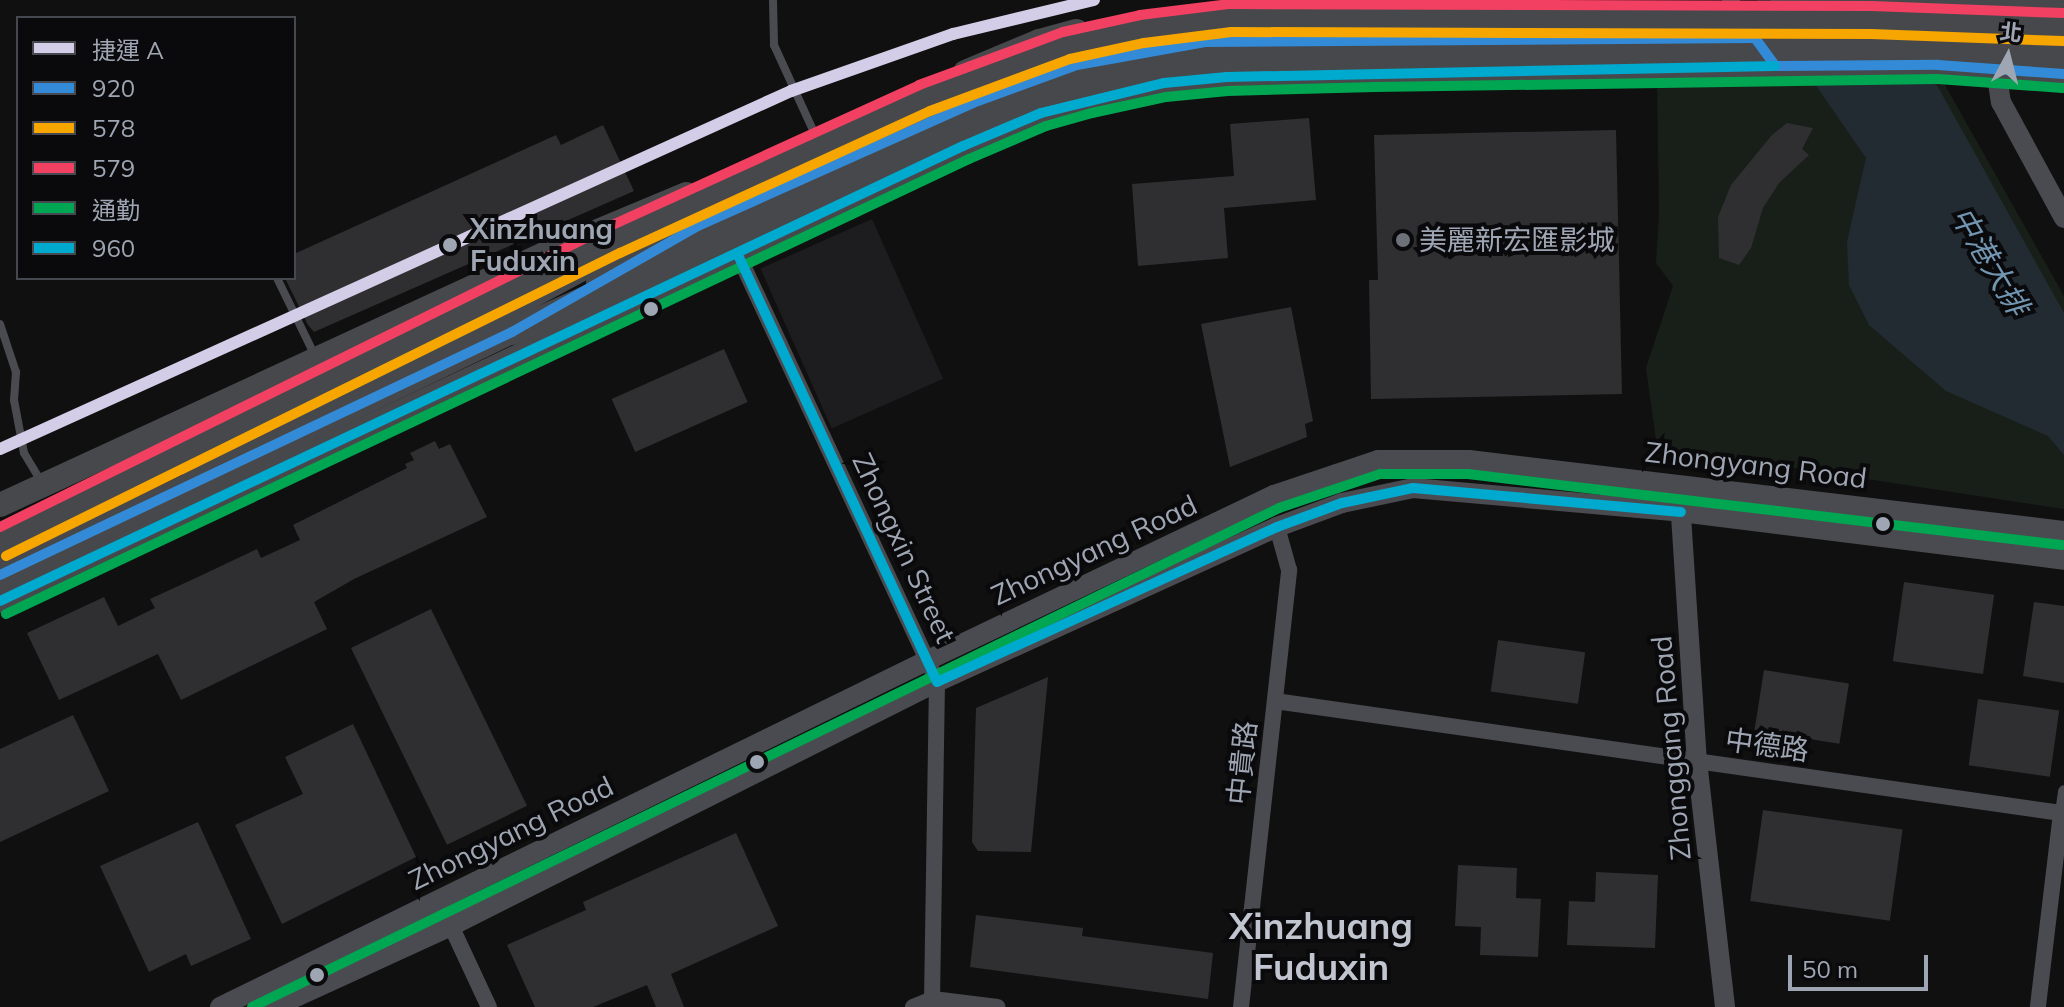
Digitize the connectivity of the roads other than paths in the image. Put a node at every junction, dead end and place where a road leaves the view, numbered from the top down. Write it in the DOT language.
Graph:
graph roads {
  1 [pos="773,0"];
  2 [pos="2003,0"];
  3 [pos="1913,2"];
  4 [pos="1740,7"];
  5 [pos="2064,7"];
  6 [pos="2064,27"];
  7 [pos="1966,34"];
  8 [pos="1921,35"];
  9 [pos="2000,35"];
  10 [pos="1755,38"];
  11 [pos="2064,41"];
  12 [pos="2064,52"];
  13 [pos="1780,66"];
  14 [pos="1996,68"];
  15 [pos="2064,74"];
  16 [pos="890,107"];
  17 [pos="818,141"];
  18 [pos="923,165"];
  19 [pos="712,192"];
  20 [pos="2064,218"];
  21 [pos="737,253"];
  22 [pos="278,280"];
  23 [pos="0,324"];
  24 [pos="512,332"];
  25 [pos="316,359"];
  26 [pos="190,464"];
  27 [pos="1679,484"];
  28 [pos="43,485"];
  29 [pos="0,505"];
  30 [pos="1681,512"];
  31 [pos="1277,527"];
  32 [pos="2064,531"];
  33 [pos="0,542"];
  34 [pos="0,557"];
  35 [pos="2064,560"];
  36 [pos="0,576"];
  37 [pos="0,601"];
  38 [pos="928,660"];
  39 [pos="937,682"];
  40 [pos="1275,701"];
  41 [pos="1697,761"];
  42 [pos="2064,791"];
  43 [pos="2061,813"];
  44 [pos="439,900"];
  45 [pos="451,926"];
  46 [pos="932,1003"];
  47 [pos="220,1007"];
  48 [pos="274,1007"];
  49 [pos="489,1007"];
  50 [pos="913,1007"];
  51 [pos="998,1007"];
  52 [pos="1241,1007"];
  53 [pos="1725,1007"];
  54 [pos="2038,1007"];
  1 -- 17 [label="lane"];
  2 -- 3 [label="main road"];
  2 -- 5 [label="main road"];
  2 -- 9 [label="street"];
  3 -- 4 [label="main road"];
  4 -- 7 [label="main road, bridge"];
  4 -- 10 [label="street"];
  4 -- 16 [label="main road"];
  6 -- 33 [label="highway, bridge"];
  7 -- 8 [label="main road"];
  7 -- 9 [label="main road"];
  8 -- 10 [label="main road"];
  8 -- 13 [label="main road, bridge"];
  9 -- 11 [label="main road"];
  9 -- 14 [label="street"];
  10 -- 13 [label="street"];
  10 -- 24 [label="highway, bridge"];
  12 -- 24 [label="highway, bridge"];
  13 -- 14 [label="main road"];
  13 -- 18 [label="main road"];
  14 -- 15 [label="main road"];
  14 -- 20 [label="street"];
  16 -- 17 [label="main road"];
  16 -- 18 [label="main road"];
  17 -- 19 [label="main road"];
  18 -- 21 [label="main road"];
  19 -- 21 [label="street, Zhongxin Street"];
  19 -- 25 [label="main road"];
  19 -- 26 [label="main road"];
  21 -- 37 [label="main road"];
  21 -- 38 [label="street, Zhongxin Street"];
  22 -- 25 [label="lane"];
  23 -- 28 [label="lane"];
  24 -- 36 [label="highway"];
  25 -- 28 [label="main road"];
  26 -- 28 [label="main road"];
  26 -- 34 [label="main road"];
  27 -- 30 [label="street, Zhonggang Road"];
  27 -- 32 [label="street, Zhongyang Road"];
  27 -- 38 [label="street, Zhongyang Road"];
  28 -- 29 [label="main road"];
  30 -- 31 [label="street, Zhongyang Road"];
  30 -- 35 [label="street, Zhongyang Road"];
  30 -- 41 [label="street, Zhonggang Road"];
  31 -- 39 [label="street, Zhongyang Road"];
  31 -- 40 [label="street, 中貴路"];
  38 -- 39 [label="street, Zhongxin Street"];
  38 -- 44 [label="street, Zhongyang Road"];
  39 -- 45 [label="street, Zhongyang Road"];
  39 -- 46 [label="street, Zhongxin Street"];
  40 -- 41 [label="street, 中德路"];
  40 -- 52 [label="street, 中貴路"];
  41 -- 43 [label="street, 中德路"];
  41 -- 53 [label="street, Zhonggang Road"];
  42 -- 43 [label="street"];
  43 -- 54 [label="street"];
  44 -- 45 [label="street"];
  44 -- 47 [label="street, Zhongyang Road"];
  45 -- 48 [label="street, Zhongyang Road"];
  45 -- 49 [label="street"];
  46 -- 50 [label="street"];
  46 -- 51 [label="street"];
}
